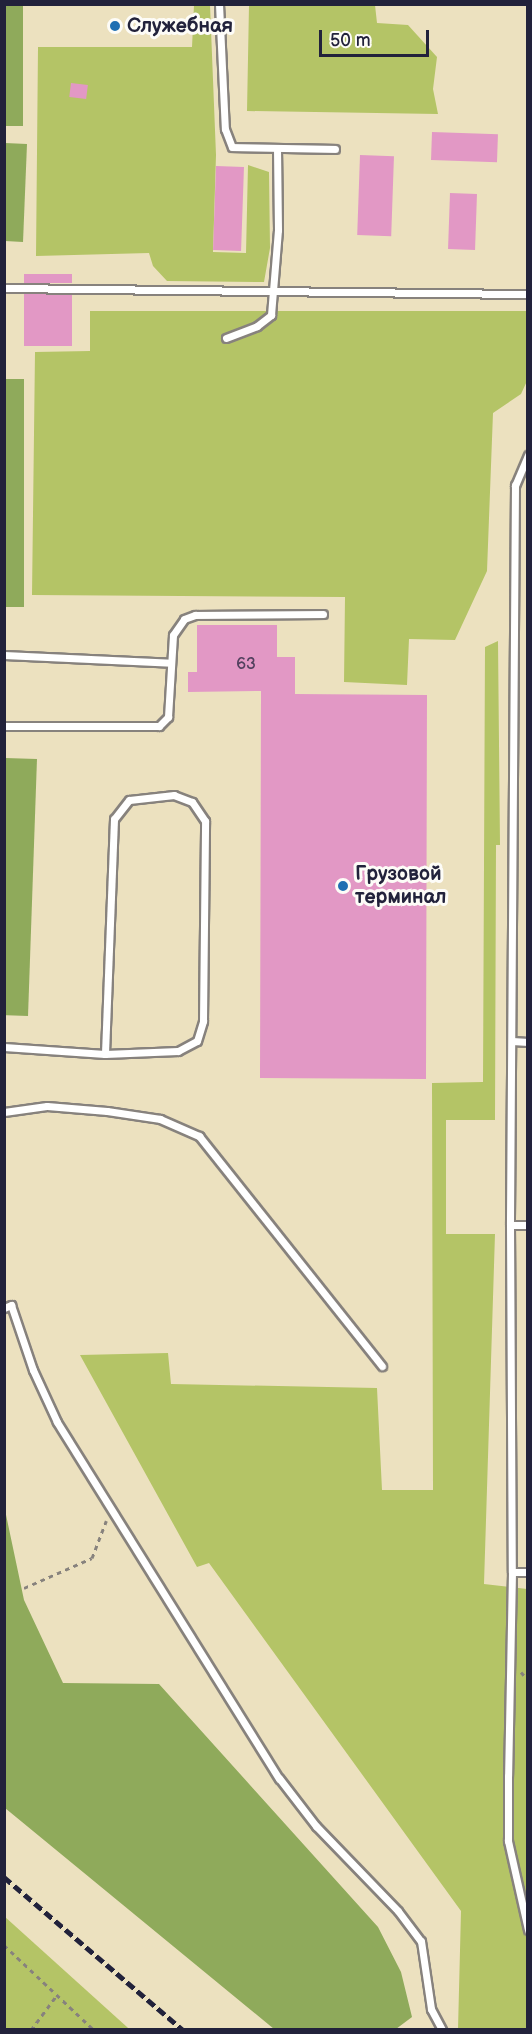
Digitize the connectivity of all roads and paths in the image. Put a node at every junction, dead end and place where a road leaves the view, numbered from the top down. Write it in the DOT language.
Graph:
graph roads {
  1 [pos="219,4"];
  2 [pos="277,148"];
  3 [pos="335,149"];
  4 [pos="4,288"];
  5 [pos="271,293"];
  6 [pos="528,294"];
  7 [pos="226,338"];
  8 [pos="528,454"];
  9 [pos="323,614"];
  10 [pos="4,655"];
  11 [pos="171,663"];
  12 [pos="4,726"];
  13 [pos="512,1041"];
  14 [pos="528,1042"];
  15 [pos="4,1047"];
  16 [pos="105,1054"];
  17 [pos="4,1112"];
  18 [pos="510,1225"];
  19 [pos="528,1225"];
  20 [pos="4,1308"];
  21 [pos="382,1366"];
  22 [pos="109,1511"];
  23 [pos="512,1572"];
  24 [pos="528,1572"];
  25 [pos="24,1588"];
  26 [pos="528,1930"];
  27 [pos="4,1945"];
  28 [pos="57,1995"];
  29 [pos="31,2030"];
  30 [pos="94,2030"];
  31 [pos="442,2030"];
  1 -- 2 [label="lane"];
  2 -- 3 [label="lane"];
  2 -- 5 [label="lane"];
  4 -- 5 [label="lane"];
  5 -- 6 [label="lane"];
  5 -- 7 [label="lane"];
  8 -- 13 [label="lane"];
  9 -- 11 [label="lane"];
  10 -- 11 [label="lane"];
  11 -- 12 [label="lane"];
  13 -- 14 [label="lane"];
  13 -- 18 [label="lane"];
  15 -- 16 [label="lane"];
  16 -- 16 [label="lane"];
  17 -- 21 [label="lane"];
  18 -- 19 [label="lane"];
  18 -- 23 [label="lane"];
  20 -- 22 [label="lane"];
  22 -- 25 [label="path"];
  22 -- 31 [label="lane"];
  23 -- 24 [label="lane"];
  23 -- 26 [label="lane"];
  27 -- 28 [label="path"];
  28 -- 29 [label="path"];
  28 -- 30 [label="path"];
}
